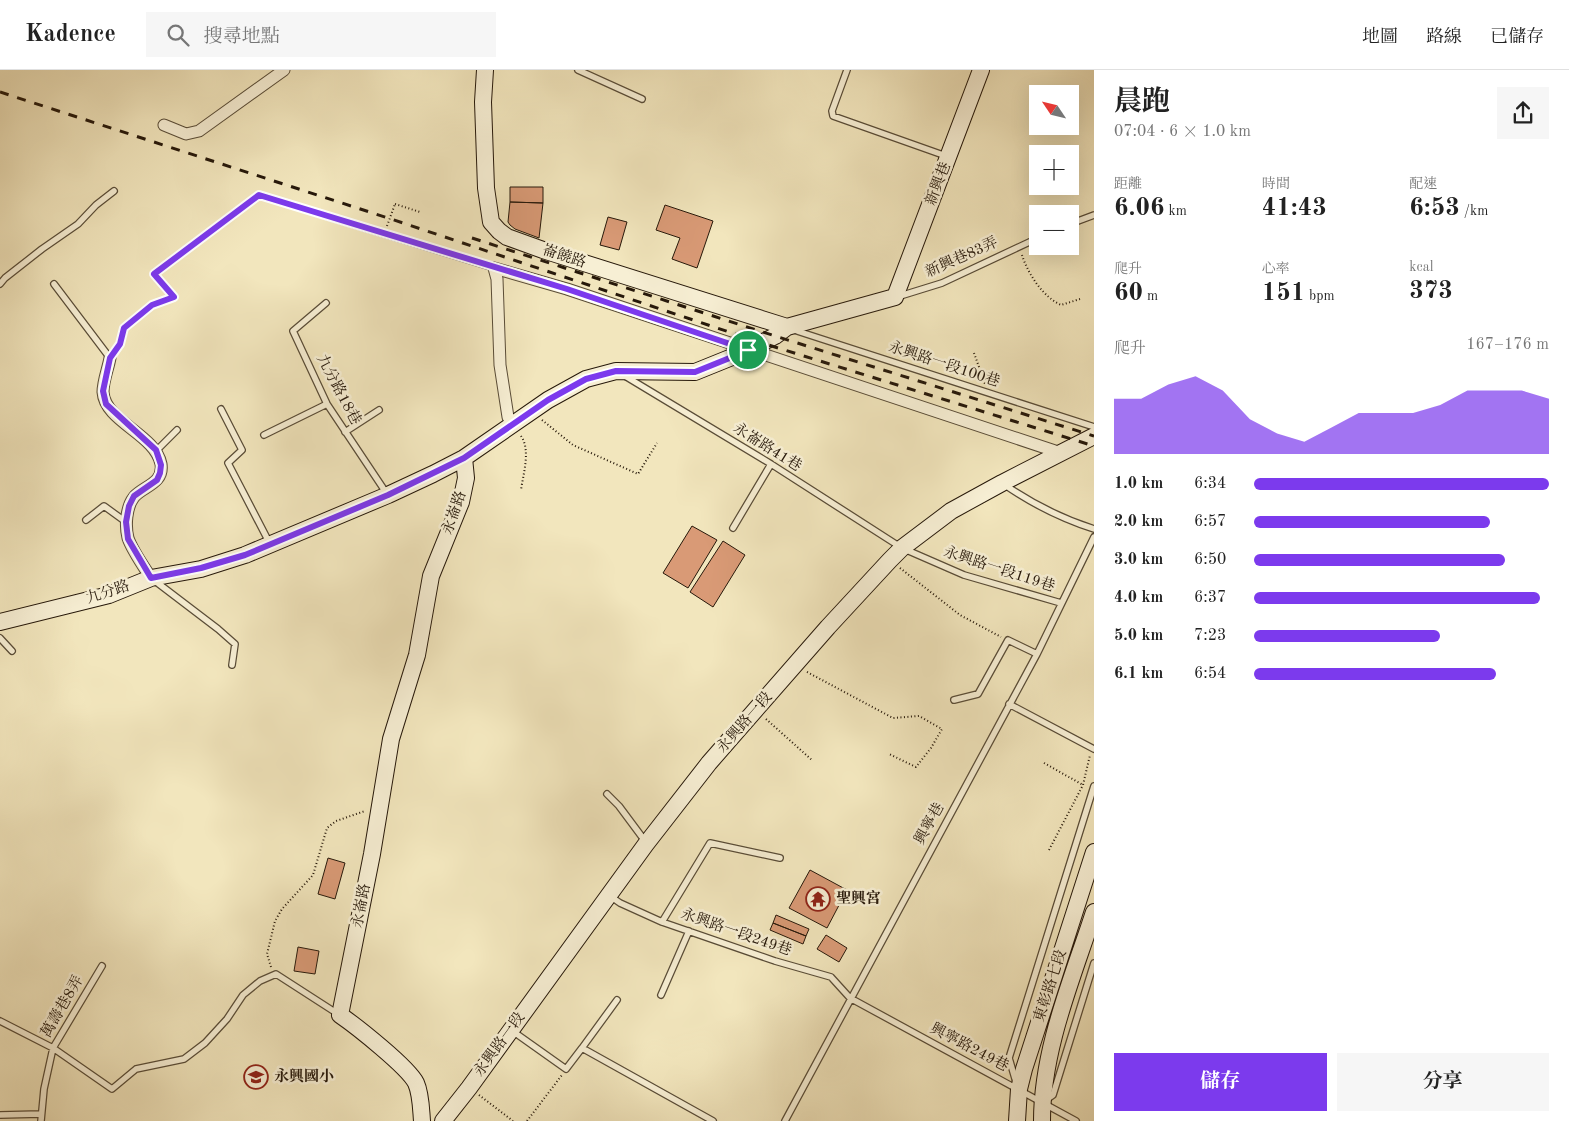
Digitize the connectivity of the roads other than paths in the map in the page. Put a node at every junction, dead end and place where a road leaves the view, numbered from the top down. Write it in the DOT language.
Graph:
graph roads {
  1 [pos="284,70"];
  2 [pos="486,70"];
  3 [pos="578,70"];
  4 [pos="847,70"];
  5 [pos="981,70"];
  6 [pos="642,99"];
  7 [pos="164,125"];
  8 [pos="949,157"];
  9 [pos="114,191"];
  10 [pos="1094,216"];
  11 [pos="1079,221"];
  12 [pos="1029,242"];
  13 [pos="494,268"];
  14 [pos="0,284"];
  15 [pos="54,284"];
  16 [pos="895,297"];
  17 [pos="326,303"];
  18 [pos="787,327"];
  19 [pos="748,350"];
  20 [pos="110,358"];
  21 [pos="616,371"];
  22 [pos="327,404"];
  23 [pos="221,409"];
  24 [pos="380,410"];
  25 [pos="513,425"];
  26 [pos="1094,428"];
  27 [pos="177,430"];
  28 [pos="345,432"];
  29 [pos="264,435"];
  30 [pos="1094,436"];
  31 [pos="156,450"];
  32 [pos="1061,453"];
  33 [pos="464,458"];
  34 [pos="771,464"];
  35 [pos="1002,483"];
  36 [pos="388,495"];
  37 [pos="86,520"];
  38 [pos="126,522"];
  39 [pos="733,528"];
  40 [pos="1094,529"];
  41 [pos="1094,537"];
  42 [pos="270,544"];
  43 [pos="902,548"];
  44 [pos="151,578"];
  45 [pos="1061,603"];
  46 [pos="0,622"];
  47 [pos="0,638"];
  48 [pos="12,651"];
  49 [pos="1036,654"];
  50 [pos="232,666"];
  51 [pos="954,700"];
  52 [pos="1009,704"];
  53 [pos="1093,749"];
  54 [pos="1094,786"];
  55 [pos="607,794"];
  56 [pos="646,844"];
  57 [pos="1094,852"];
  58 [pos="780,858"];
  59 [pos="610,896"];
  60 [pos="1094,912"];
  61 [pos="662,922"];
  62 [pos="689,931"];
  63 [pos="1094,963"];
  64 [pos="102,966"];
  65 [pos="661,995"];
  66 [pos="850,998"];
  67 [pos="617,1000"];
  68 [pos="340,1015"];
  69 [pos="0,1021"];
  70 [pos="511,1030"];
  71 [pos="53,1048"];
  72 [pos="582,1048"];
  73 [pos="1019,1089"];
  74 [pos="1042,1102"];
  75 [pos="41,1114"];
  76 [pos="0,1115"];
  77 [pos="41,1121"];
  78 [pos="422,1121"];
  79 [pos="443,1121"];
  80 [pos="713,1121"];
  81 [pos="784,1121"];
  82 [pos="1017,1121"];
  83 [pos="1042,1121"];
  84 [pos="1076,1121"];
  1 -- 7 [label="street"];
  2 -- 18 [label="street, 崙饒路"];
  3 -- 6 [label="lane"];
  4 -- 8 [label="lane"];
  5 -- 8 [label="street, 新興巷"];
  8 -- 16 [label="street, 新興巷"];
  9 -- 14 [label="lane"];
  10 -- 11 [label="lane"];
  12 -- 16 [label="lane, 新興巷83弄"];
  13 -- 19 [label="street"];
  13 -- 20 [label="lane"];
  13 -- 25 [label="street"];
  15 -- 20 [label="lane"];
  16 -- 18 [label="street"];
  17 -- 22 [label="lane, 九分路18巷"];
  18 -- 19 [label="street"];
  18 -- 26 [label="lane, 永興路一段100巷"];
  19 -- 21 [label="street"];
  19 -- 32 [label="street"];
  20 -- 31 [label="street"];
  21 -- 25 [label="street"];
  21 -- 34 [label="lane, 永崙路41巷"];
  22 -- 28 [label="lane, 九分路18巷"];
  22 -- 29 [label="lane"];
  23 -- 42 [label="lane"];
  24 -- 28 [label="lane"];
  25 -- 33 [label="street"];
  27 -- 31 [label="lane"];
  28 -- 36 [label="lane, 九分路18巷"];
  30 -- 32 [label="street, 永興路一段"];
  31 -- 38 [label="street"];
  32 -- 35 [label="street, 永興路一段"];
  33 -- 36 [label="street, 九分路"];
  33 -- 68 [label="street, 永崙路"];
  34 -- 39 [label="lane"];
  34 -- 43 [label="lane, 永崙路41巷"];
  35 -- 40 [label="lane"];
  35 -- 43 [label="street, 永興路一段"];
  36 -- 42 [label="street, 九分路"];
  37 -- 38 [label="lane"];
  38 -- 44 [label="street"];
  41 -- 45 [label="lane, 興寧巷"];
  42 -- 44 [label="street, 九分路"];
  43 -- 45 [label="lane, 永興路一段119巷"];
  43 -- 56 [label="street, 永興路一段"];
  44 -- 46 [label="street, 九分路"];
  44 -- 50 [label="lane"];
  45 -- 49 [label="lane, 興寧巷"];
  47 -- 48 [label="lane"];
  49 -- 51 [label="lane"];
  49 -- 52 [label="lane, 興寧巷"];
  52 -- 53 [label="lane"];
  52 -- 66 [label="lane, 興寧巷"];
  54 -- 73 [label="lane"];
  55 -- 56 [label="lane"];
  56 -- 59 [label="street, 永興路一段"];
  57 -- 73 [label="street, 東彰路七段"];
  58 -- 61 [label="lane"];
  59 -- 61 [label="lane, 永興路一段249巷"];
  59 -- 70 [label="street, 永興路一段"];
  60 -- 74 [label="street, 東彰路七段"];
  61 -- 62 [label="lane, 永興路一段249巷"];
  62 -- 65 [label="lane"];
  62 -- 66 [label="lane, 永興路一段249巷"];
  63 -- 74 [label="lane"];
  64 -- 71 [label="lane, 萬壽巷8弄"];
  66 -- 73 [label="lane, 興寧路249巷"];
  66 -- 81 [label="lane, 興寧巷"];
  67 -- 72 [label="lane"];
  68 -- 71 [label="lane"];
  68 -- 78 [label="street"];
  69 -- 71 [label="lane"];
  70 -- 72 [label="lane"];
  70 -- 79 [label="street, 永興路一段"];
  71 -- 75 [label="lane, 萬壽巷8弄"];
  72 -- 80 [label="lane"];
  73 -- 74 [label="lane, 興寧路249巷"];
  73 -- 82 [label="street, 東彰路七段"];
  74 -- 83 [label="street, 東彰路七段"];
  74 -- 84 [label="lane, 興寧路249巷"];
  75 -- 76 [label="lane"];
  75 -- 77 [label="lane, 萬壽巷8弄"];
}
